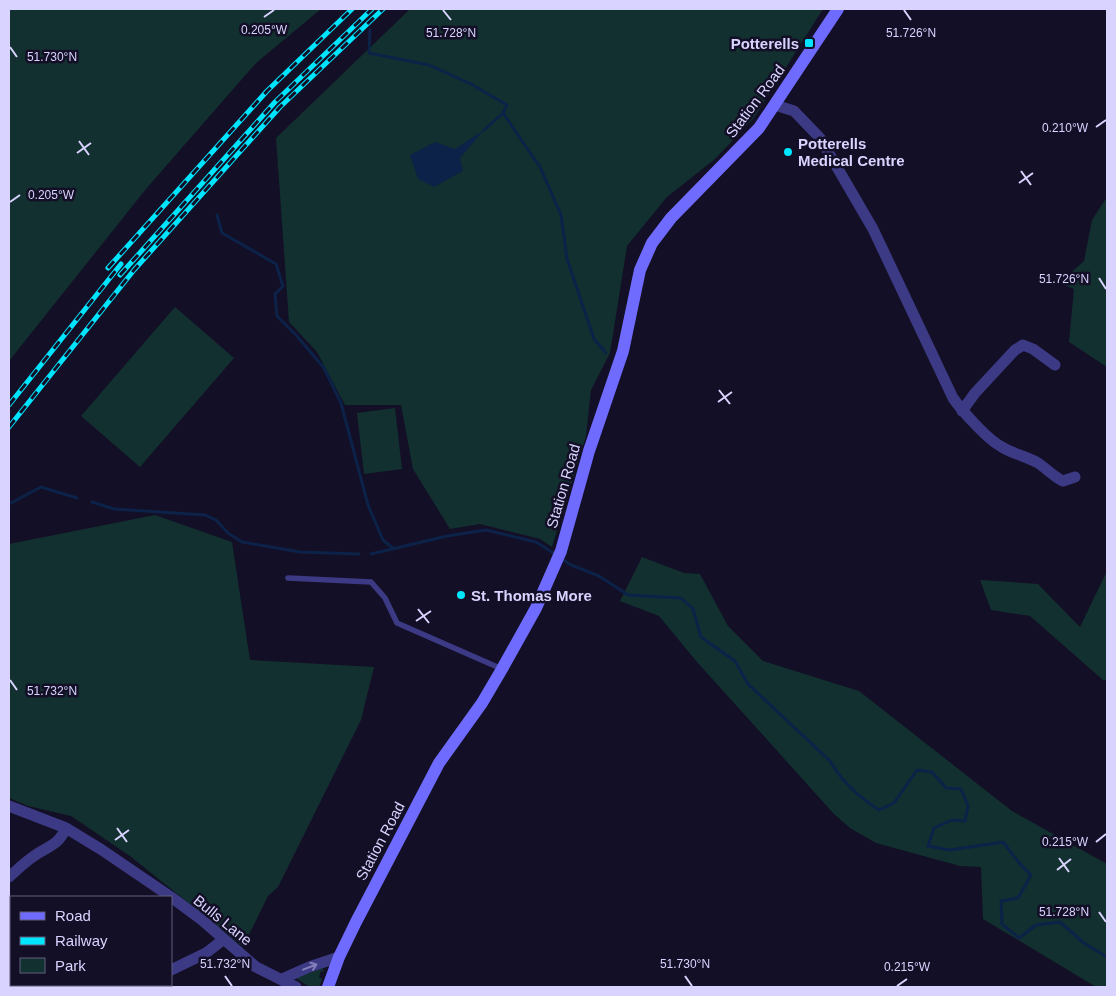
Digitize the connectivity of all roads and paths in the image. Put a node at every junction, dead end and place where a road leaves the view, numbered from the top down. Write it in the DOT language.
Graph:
graph roads {
  1 [pos="838,9"];
  2 [pos="776,105"];
  3 [pos="1055,365"];
  4 [pos="962,411"];
  5 [pos="1075,477"];
  6 [pos="288,578"];
  7 [pos="502,669"];
  8 [pos="9,806"];
  9 [pos="66,828"];
  10 [pos="9,877"];
  11 [pos="170,896"];
  12 [pos="172,898"];
  13 [pos="224,940"];
  14 [pos="339,957"];
  15 [pos="172,970"];
  16 [pos="282,980"];
  17 [pos="296,987"];
  18 [pos="328,987"];
  1 -- 2 [label="street, Station Road"];
  2 -- 4 [label="street"];
  2 -- 7 [label="street, Station Road"];
  3 -- 4 [label="street"];
  4 -- 5 [label="street"];
  6 -- 7 [label="lane"];
  7 -- 14 [label="street, Station Road"];
  8 -- 9 [label="street, Bulls Lane"];
  9 -- 10 [label="street"];
  9 -- 11 [label="street, Bulls Lane"];
  12 -- 13 [label="street, Bulls Lane"];
  13 -- 15 [label="street"];
  13 -- 16 [label="street, Bulls Lane"];
  16 -- 14 [label="street, one-way"];
  14 -- 18 [label="street, Station Road"];
  16 -- 17 [label="street, Bulls Lane"];
}
